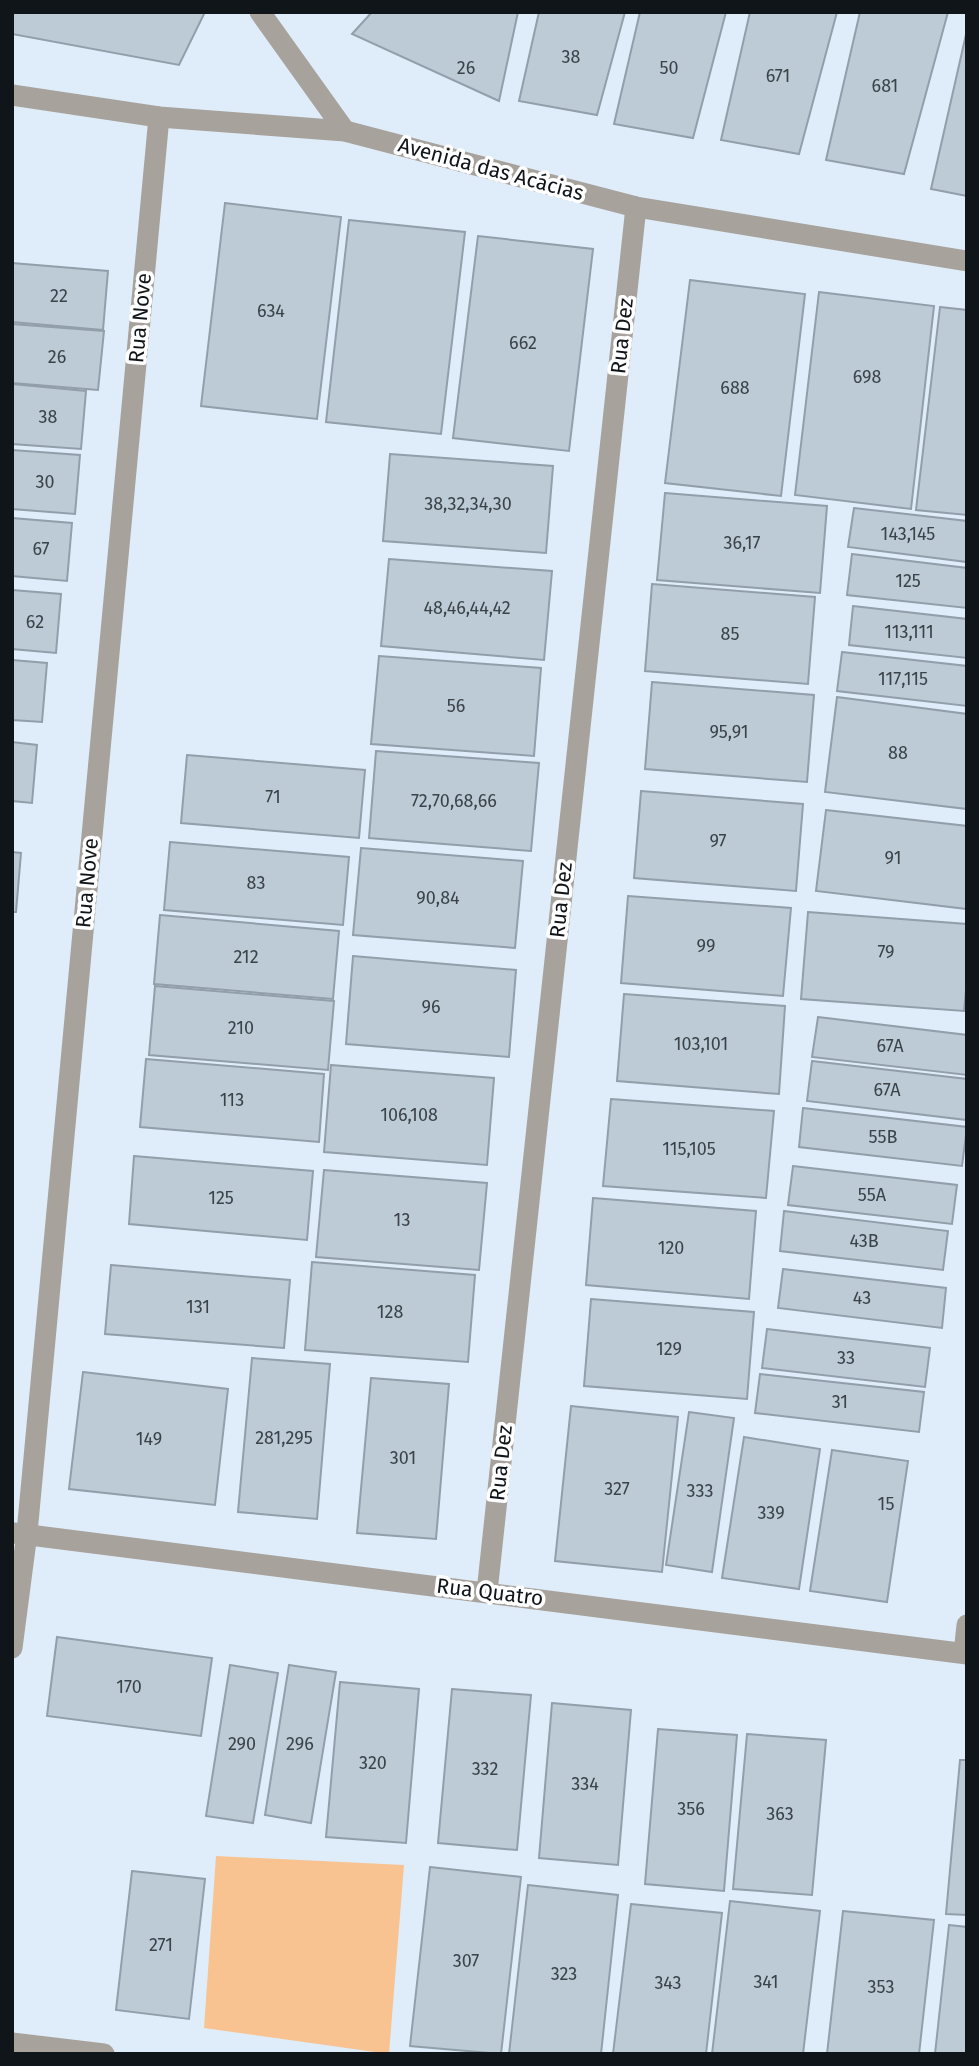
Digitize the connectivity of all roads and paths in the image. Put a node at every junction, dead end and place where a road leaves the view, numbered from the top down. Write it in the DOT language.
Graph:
graph roads {
  1 [pos="261,12"];
  2 [pos="12,95"];
  3 [pos="159,117"];
  4 [pos="345,131"];
  5 [pos="636,207"];
  6 [pos="967,261"];
  7 [pos="19,1533"];
  8 [pos="487,1592"];
  9 [pos="967,1625"];
  10 [pos="12,1648"];
  11 [pos="965,1654"];
  12 [pos="12,2043"];
  13 [pos="104,2054"];
  1 -- 4 [label="street"];
  2 -- 3 [label="street, Avenida das Acácias"];
  3 -- 4 [label="street, Avenida das Acácias"];
  3 -- 7 [label="street, Rua Nove"];
  4 -- 5 [label="street, Avenida das Acácias"];
  5 -- 6 [label="street, Avenida das Acácias"];
  5 -- 8 [label="street, Rua Dez"];
  7 -- 8 [label="street, Rua Quatro"];
  7 -- 10 [label="street, Rua Nove"];
  8 -- 11 [label="street, Rua Quatro"];
  9 -- 11 [label="street"];
  12 -- 13 [label="street"];
}
